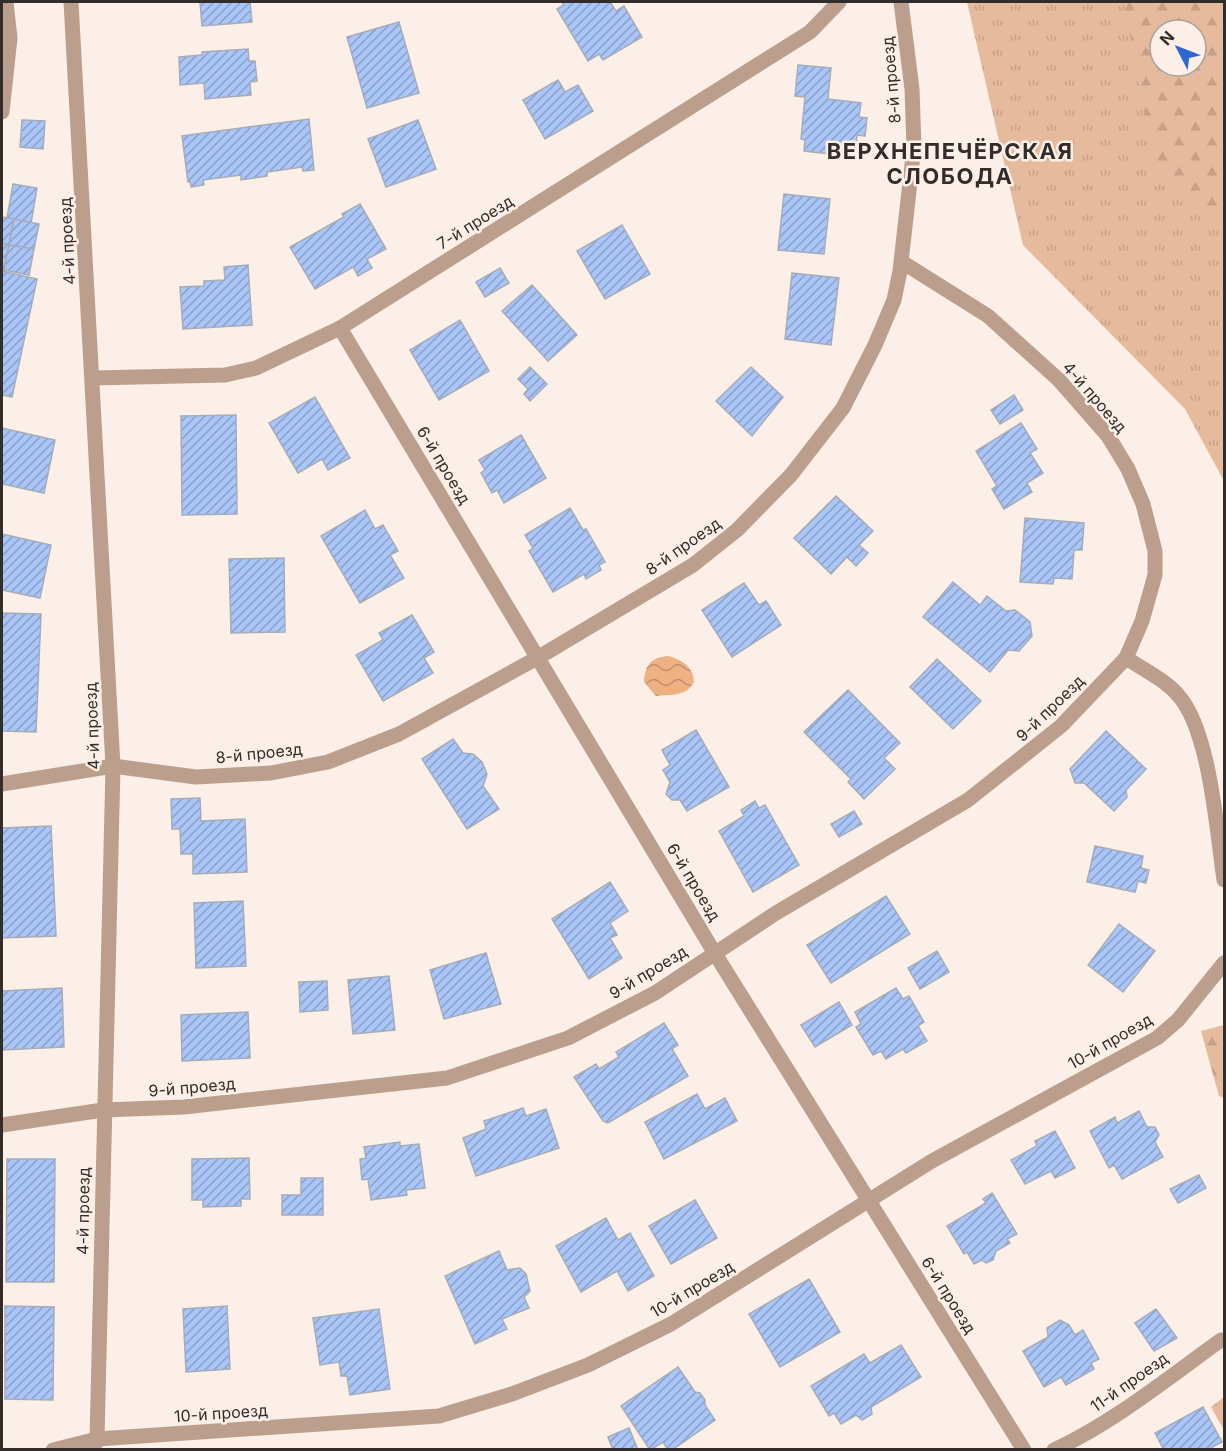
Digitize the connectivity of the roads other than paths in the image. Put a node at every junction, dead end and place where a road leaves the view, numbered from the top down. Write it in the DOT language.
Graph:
graph roads {
  1 [pos="6,2"];
  2 [pos="71,2"];
  3 [pos="839,2"];
  4 [pos="901,2"];
  5 [pos="2,112"];
  6 [pos="902,262"];
  7 [pos="340,328"];
  8 [pos="93,378"];
  9 [pos="539,657"];
  10 [pos="1126,658"];
  11 [pos="113,766"];
  12 [pos="2,784"];
  13 [pos="1224,880"];
  14 [pos="714,952"];
  15 [pos="1224,963"];
  16 [pos="103,1110"];
  17 [pos="2,1125"];
  18 [pos="868,1201"];
  19 [pos="1221,1340"];
  20 [pos="95,1444"];
  21 [pos="53,1449"];
  22 [pos="1024,1449"];
  23 [pos="1054,1449"];
  1 -- 5 [label="street"];
  2 -- 8 [label="street, 4-й проезд"];
  3 -- 7 [label="street, 7-й проезд"];
  4 -- 6 [label="street, 8-й проезд"];
  6 -- 9 [label="street, 8-й проезд"];
  6 -- 10 [label="street, 4-й проезд"];
  7 -- 8 [label="street, 7-й проезд"];
  7 -- 9 [label="street, 6-й проезд"];
  8 -- 11 [label="street, 4-й проезд"];
  9 -- 11 [label="street, 8-й проезд"];
  9 -- 14 [label="street, 6-й проезд"];
  10 -- 13 [label="street"];
  10 -- 14 [label="street, 9-й проезд"];
  11 -- 12 [label="street, 8-й проезд"];
  11 -- 16 [label="street, 4-й проезд"];
  14 -- 16 [label="street, 9-й проезд"];
  14 -- 18 [label="street, 6-й проезд"];
  15 -- 18 [label="street, 10-й проезд"];
  16 -- 17 [label="street, 9-й проезд"];
  16 -- 20 [label="street, 4-й проезд"];
  18 -- 20 [label="street, 10-й проезд"];
  18 -- 22 [label="street, 6-й проезд"];
  19 -- 23 [label="street, 11-й проезд"];
  20 -- 21 [label="street, 10-й проезд"];
}
